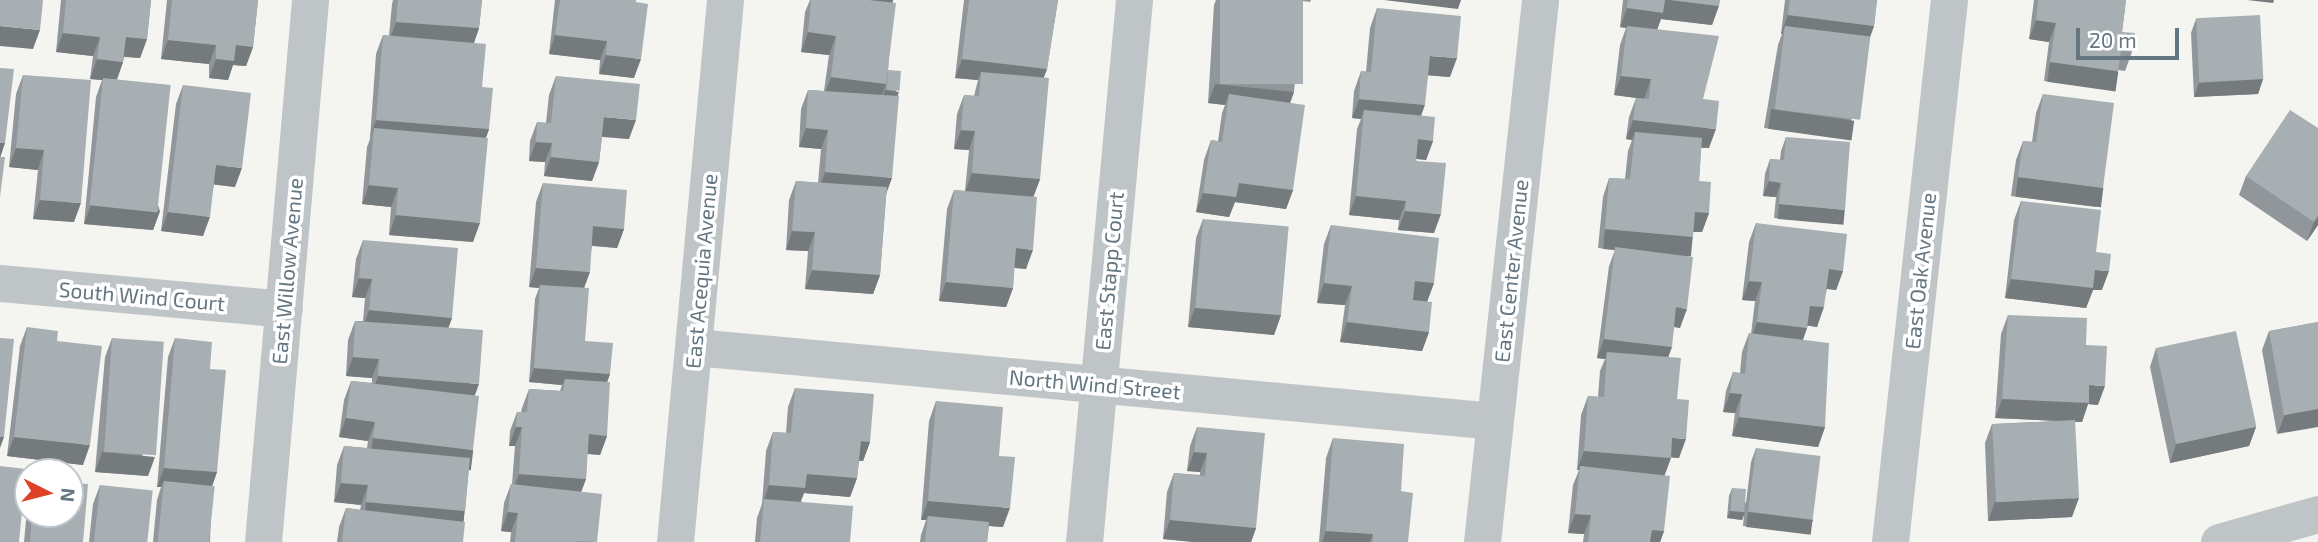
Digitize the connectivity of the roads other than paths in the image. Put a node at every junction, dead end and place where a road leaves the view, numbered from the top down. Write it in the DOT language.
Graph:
graph roads {
  1 [pos="310,0"];
  2 [pos="725,0"];
  3 [pos="1134,0"];
  4 [pos="1540,0"];
  5 [pos="1950,0"];
  6 [pos="0,283"];
  7 [pos="284,309"];
  8 [pos="695,347"];
  9 [pos="1098,385"];
  10 [pos="1494,421"];
  11 [pos="2318,514"];
  12 [pos="263,542"];
  13 [pos="675,542"];
  14 [pos="1084,542"];
  15 [pos="1482,542"];
  16 [pos="1890,542"];
  17 [pos="2219,542"];
  1 -- 7 [label="street, East Willow Avenue"];
  2 -- 8 [label="street, East Acequia Avenue"];
  3 -- 9 [label="street, East Stapp Court"];
  4 -- 10 [label="street, East Center Avenue"];
  5 -- 16 [label="street, East Oak Avenue"];
  6 -- 7 [label="street, South Wind Court"];
  7 -- 12 [label="street, East Willow Avenue"];
  8 -- 9 [label="street, North Wind Street"];
  8 -- 13 [label="street, East Acequia Avenue"];
  9 -- 10 [label="street, North Wind Street"];
  9 -- 14 [label="street, East Stapp Court"];
  10 -- 15 [label="street, East Center Avenue"];
  11 -- 17 [label="street"];
}
